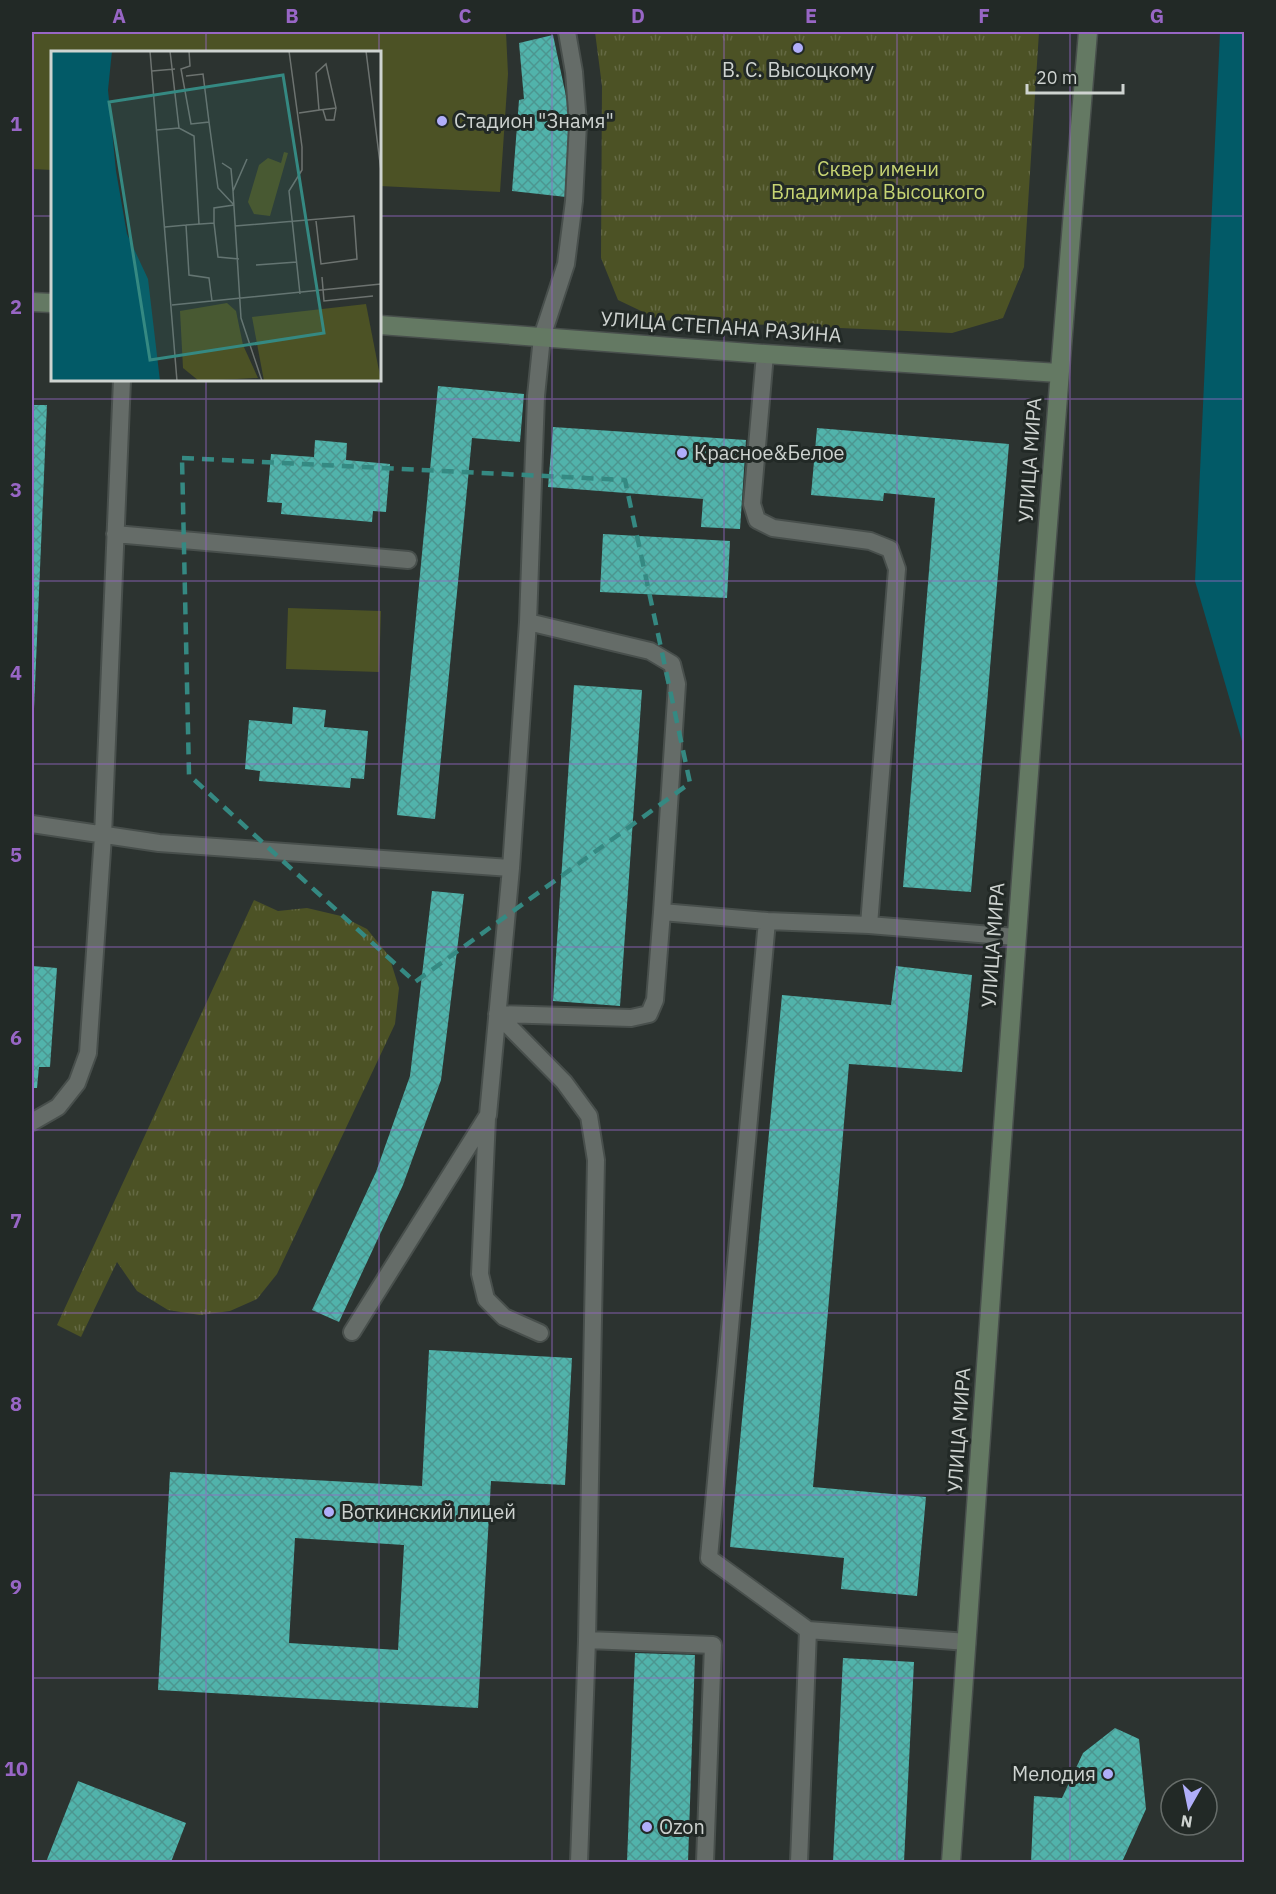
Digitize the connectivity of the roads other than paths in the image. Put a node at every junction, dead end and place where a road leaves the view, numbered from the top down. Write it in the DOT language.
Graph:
graph roads {
  1 [pos="567,32"];
  2 [pos="1088,32"];
  3 [pos="32,302"];
  4 [pos="51,303"];
  5 [pos="381,325"];
  6 [pos="542,337"];
  7 [pos="765,354"];
  8 [pos="1059,373"];
  9 [pos="122,381"];
  10 [pos="115,534"];
  11 [pos="408,560"];
  12 [pos="528,622"];
  13 [pos="32,824"];
  14 [pos="103,836"];
  15 [pos="512,868"];
  16 [pos="662,912"];
  17 [pos="767,921"];
  18 [pos="869,925"];
  19 [pos="1016,937"];
  20 [pos="497,1014"];
  21 [pos="488,1114"];
  22 [pos="32,1122"];
  23 [pos="351,1332"];
  24 [pos="540,1333"];
  25 [pos="808,1630"];
  26 [pos="587,1640"];
  27 [pos="967,1642"];
  28 [pos="579,1863"];
  29 [pos="705,1863"];
  30 [pos="799,1863"];
  31 [pos="951,1863"];
  1 -- 6 [label="lane"];
  2 -- 8 [label="main road, УЛИЦА МИРА"];
  3 -- 4 [label="main road"];
  5 -- 6 [label="main road, УЛИЦА СТЕПАНА РАЗИНА"];
  6 -- 7 [label="main road, УЛИЦА СТЕПАНА РАЗИНА"];
  6 -- 12 [label="lane"];
  7 -- 8 [label="main road, УЛИЦА СТЕПАНА РАЗИНА"];
  7 -- 18 [label="lane"];
  8 -- 19 [label="main road, УЛИЦА МИРА"];
  9 -- 10 [label="lane"];
  10 -- 11 [label="lane"];
  10 -- 14 [label="lane"];
  12 -- 15 [label="lane"];
  12 -- 16 [label="lane"];
  13 -- 14 [label="lane"];
  14 -- 15 [label="lane"];
  14 -- 22 [label="lane"];
  15 -- 20 [label="lane"];
  16 -- 17 [label="lane"];
  16 -- 20 [label="lane"];
  17 -- 18 [label="lane"];
  17 -- 25 [label="lane"];
  18 -- 19 [label="lane"];
  19 -- 27 [label="main road, УЛИЦА МИРА"];
  20 -- 21 [label="lane"];
  20 -- 26 [label="lane"];
  21 -- 23 [label="lane"];
  21 -- 24 [label="lane"];
  25 -- 27 [label="lane"];
  25 -- 30 [label="lane"];
  26 -- 28 [label="lane"];
  26 -- 29 [label="lane"];
  27 -- 31 [label="main road, УЛИЦА МИРА"];
}
